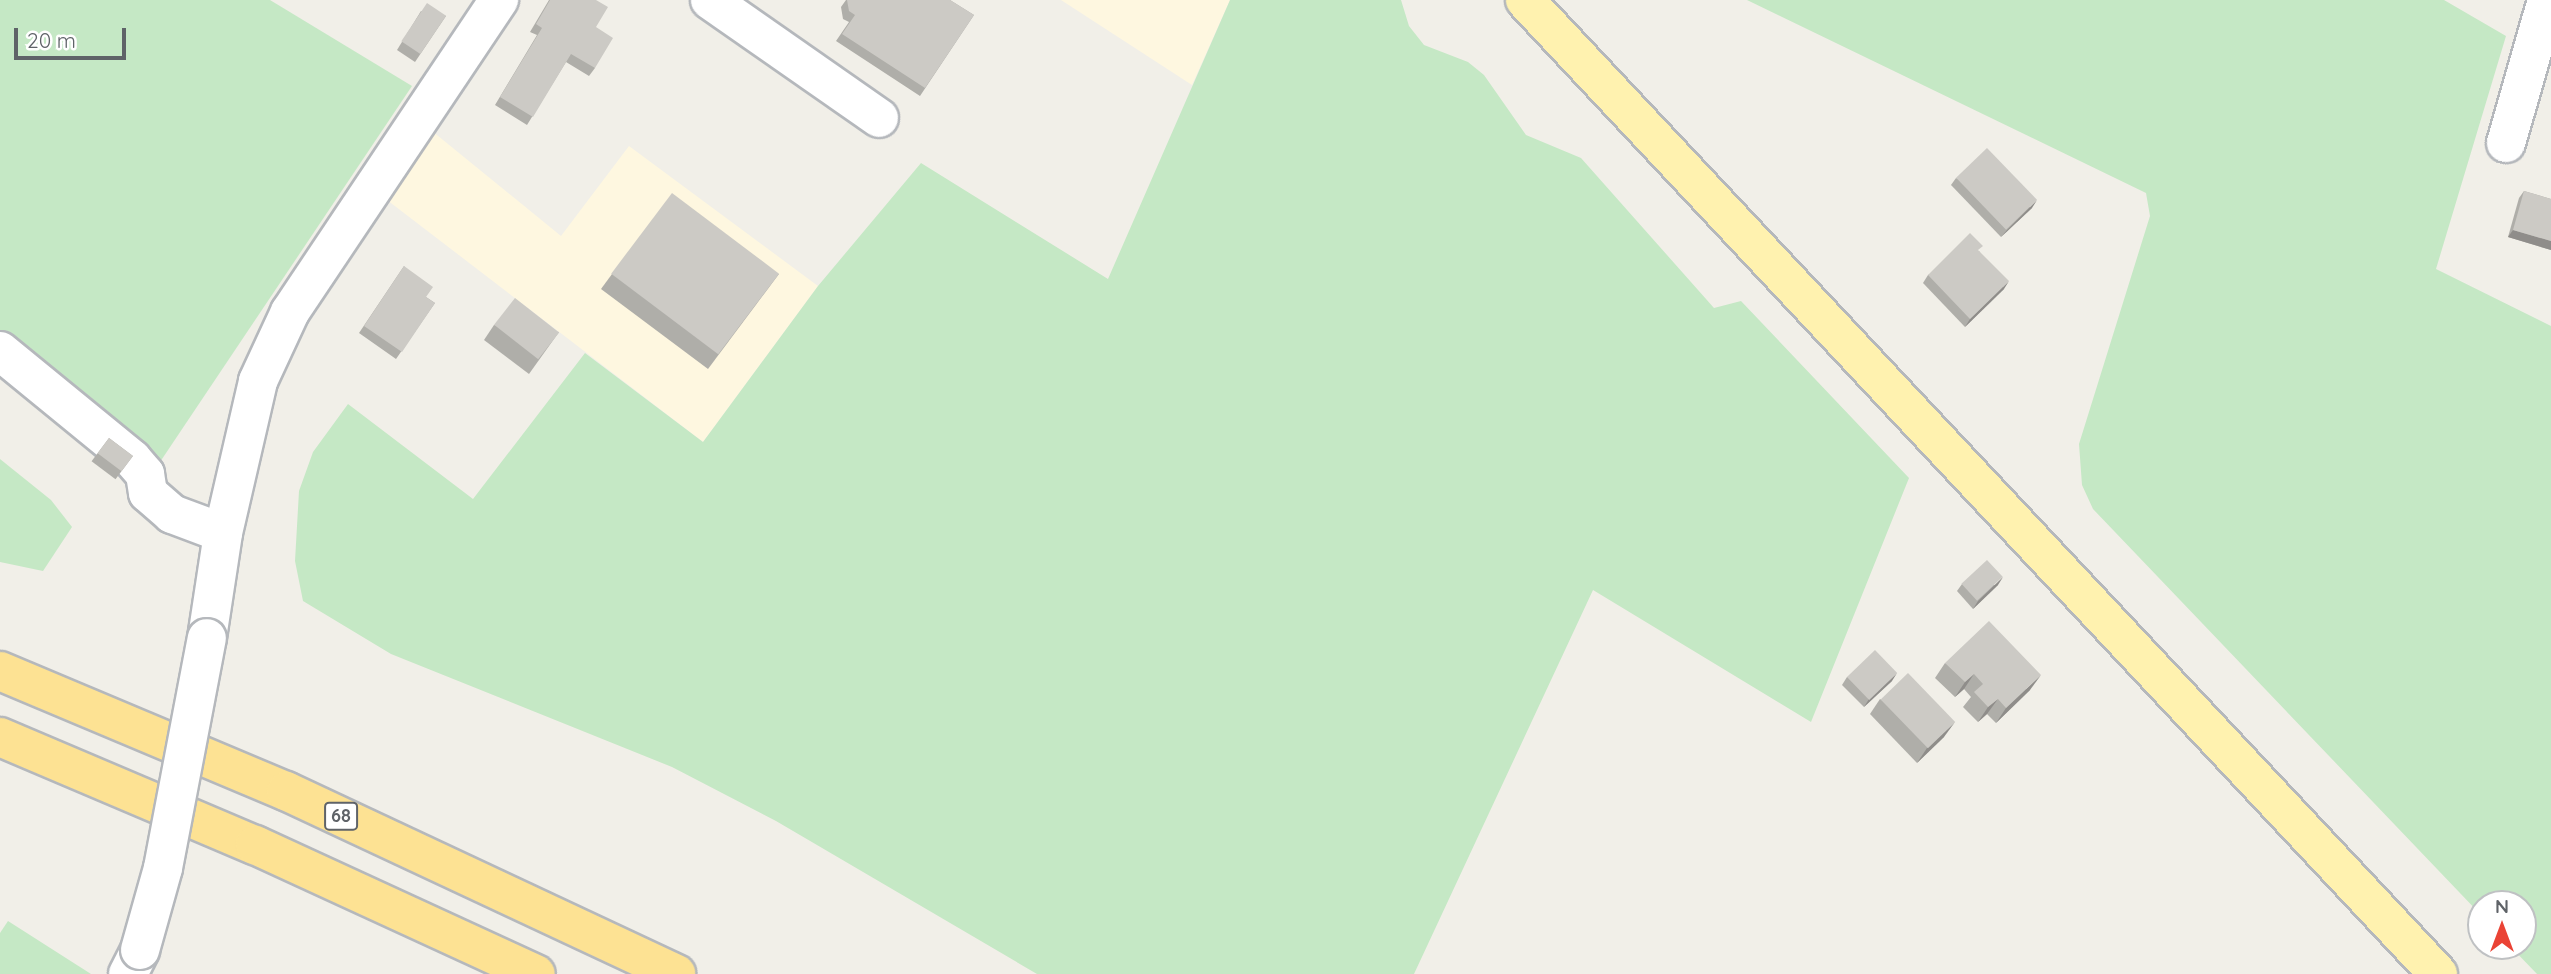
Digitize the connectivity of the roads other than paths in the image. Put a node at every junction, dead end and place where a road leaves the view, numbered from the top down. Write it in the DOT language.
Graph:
graph roads {
  1 [pos="499,0"];
  2 [pos="710,0"];
  3 [pos="1525,0"];
  4 [pos="2547,0"];
  5 [pos="879,118"];
  6 [pos="2506,142"];
  7 [pos="0,351"];
  8 [pos="223,533"];
  9 [pos="0,671"];
  10 [pos="0,737"];
  11 [pos="134,962"];
  12 [pos="536,974"];
  13 [pos="676,974"];
  14 [pos="2438,974"];
  1 -- 8 [label="street"];
  2 -- 5 [label="street"];
  3 -- 14 [label="main road"];
  4 -- 6 [label="street"];
  7 -- 8 [label="street"];
  8 -- 11 [label="street, bridge"];
  9 -- 13 [label="highway, 68"];
  10 -- 12 [label="highway"];
}
